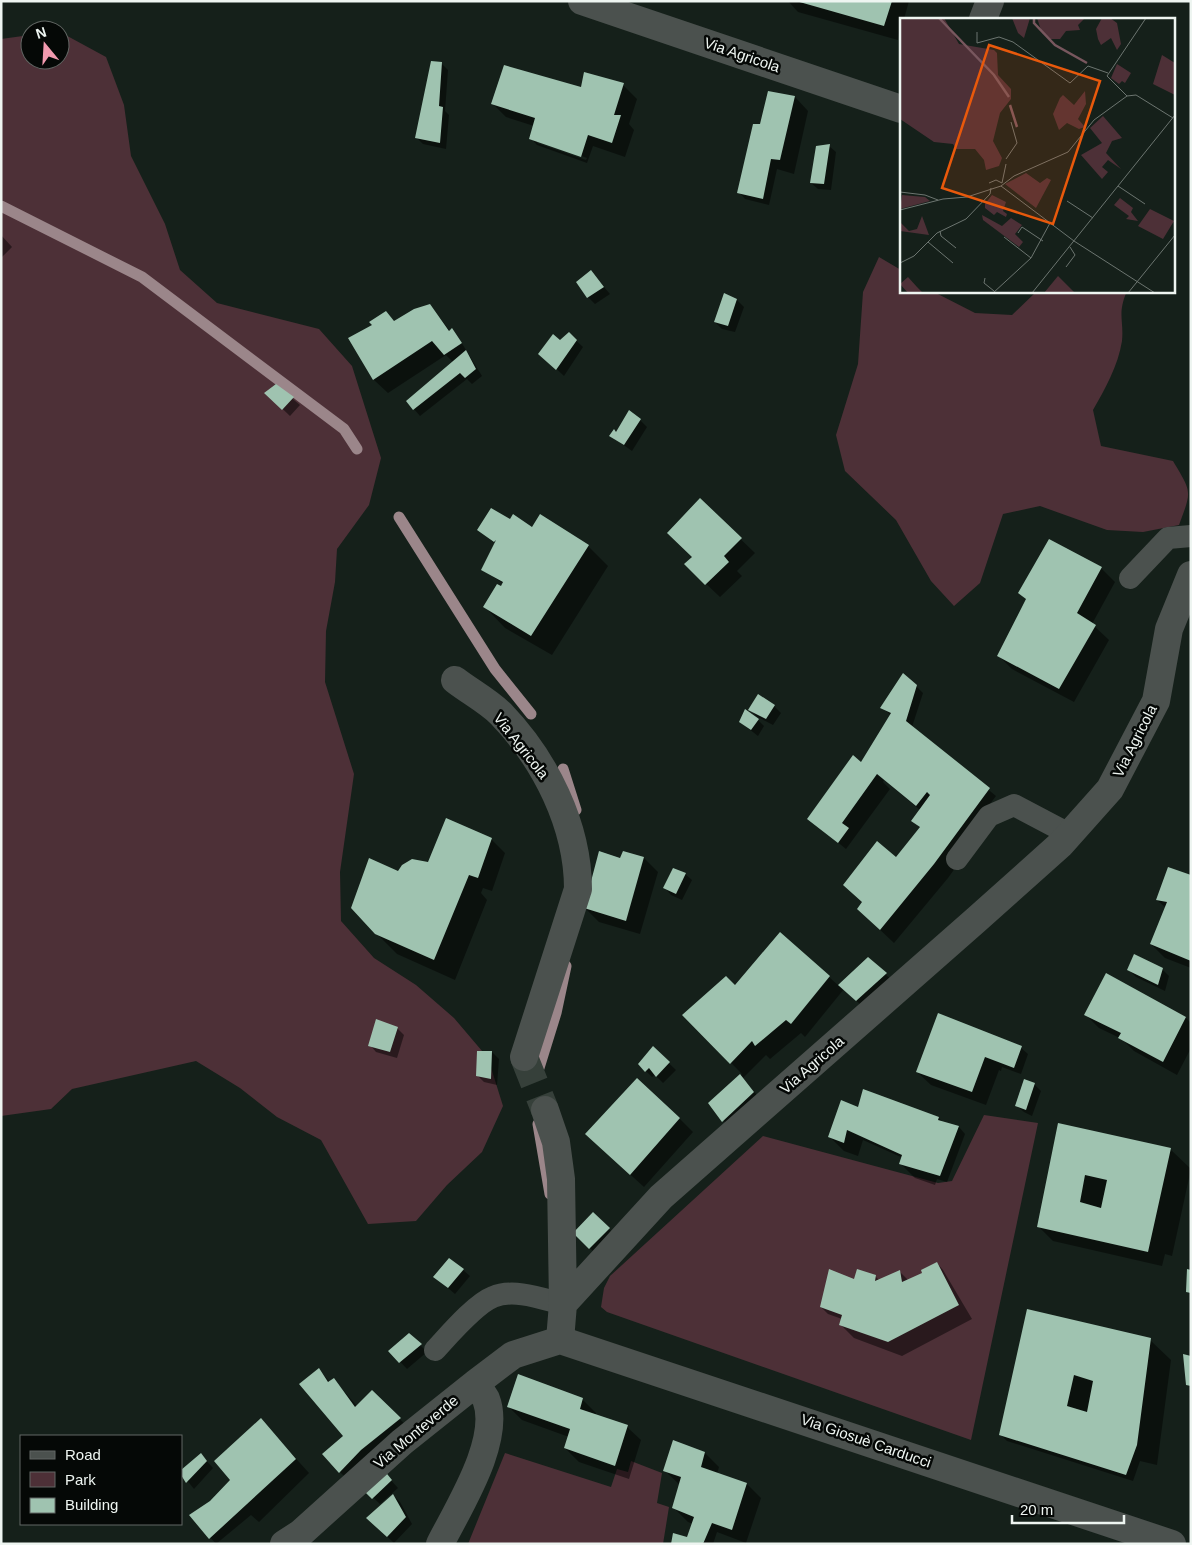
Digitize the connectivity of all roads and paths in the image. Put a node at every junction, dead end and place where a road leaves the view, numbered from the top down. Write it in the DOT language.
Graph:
graph roads {
  1 [pos="582,1"];
  2 [pos="990,1"];
  3 [pos="982,18"];
  4 [pos="900,109"];
  5 [pos="1191,536"];
  6 [pos="1191,576"];
  7 [pos="1130,578"];
  8 [pos="455,680"];
  9 [pos="1069,834"];
  10 [pos="957,860"];
  11 [pos="524,1057"];
  12 [pos="545,1110"];
  13 [pos="563,1304"];
  14 [pos="560,1340"];
  15 [pos="435,1350"];
  16 [pos="476,1383"];
  17 [pos="1162,1542"];
  18 [pos="284,1544"];
  19 [pos="440,1544"];
  1 -- 4 [label="street, Via Agricola"];
  2 -- 3 [label="street"];
  5 -- 7 [label="lane"];
  6 -- 9 [label="street, Via Agricola"];
  8 -- 11 [label="street, Via Agricola"];
  9 -- 10 [label="lane"];
  9 -- 13 [label="street, Via Agricola"];
  12 -- 13 [label="street"];
  13 -- 14 [label="street"];
  13 -- 15 [label="lane"];
  14 -- 16 [label="street, Via Monteverde"];
  14 -- 17 [label="street, Via Giosuè Carducci"];
  16 -- 18 [label="street, Via Monteverde"];
  16 -- 19 [label="street"];
}
